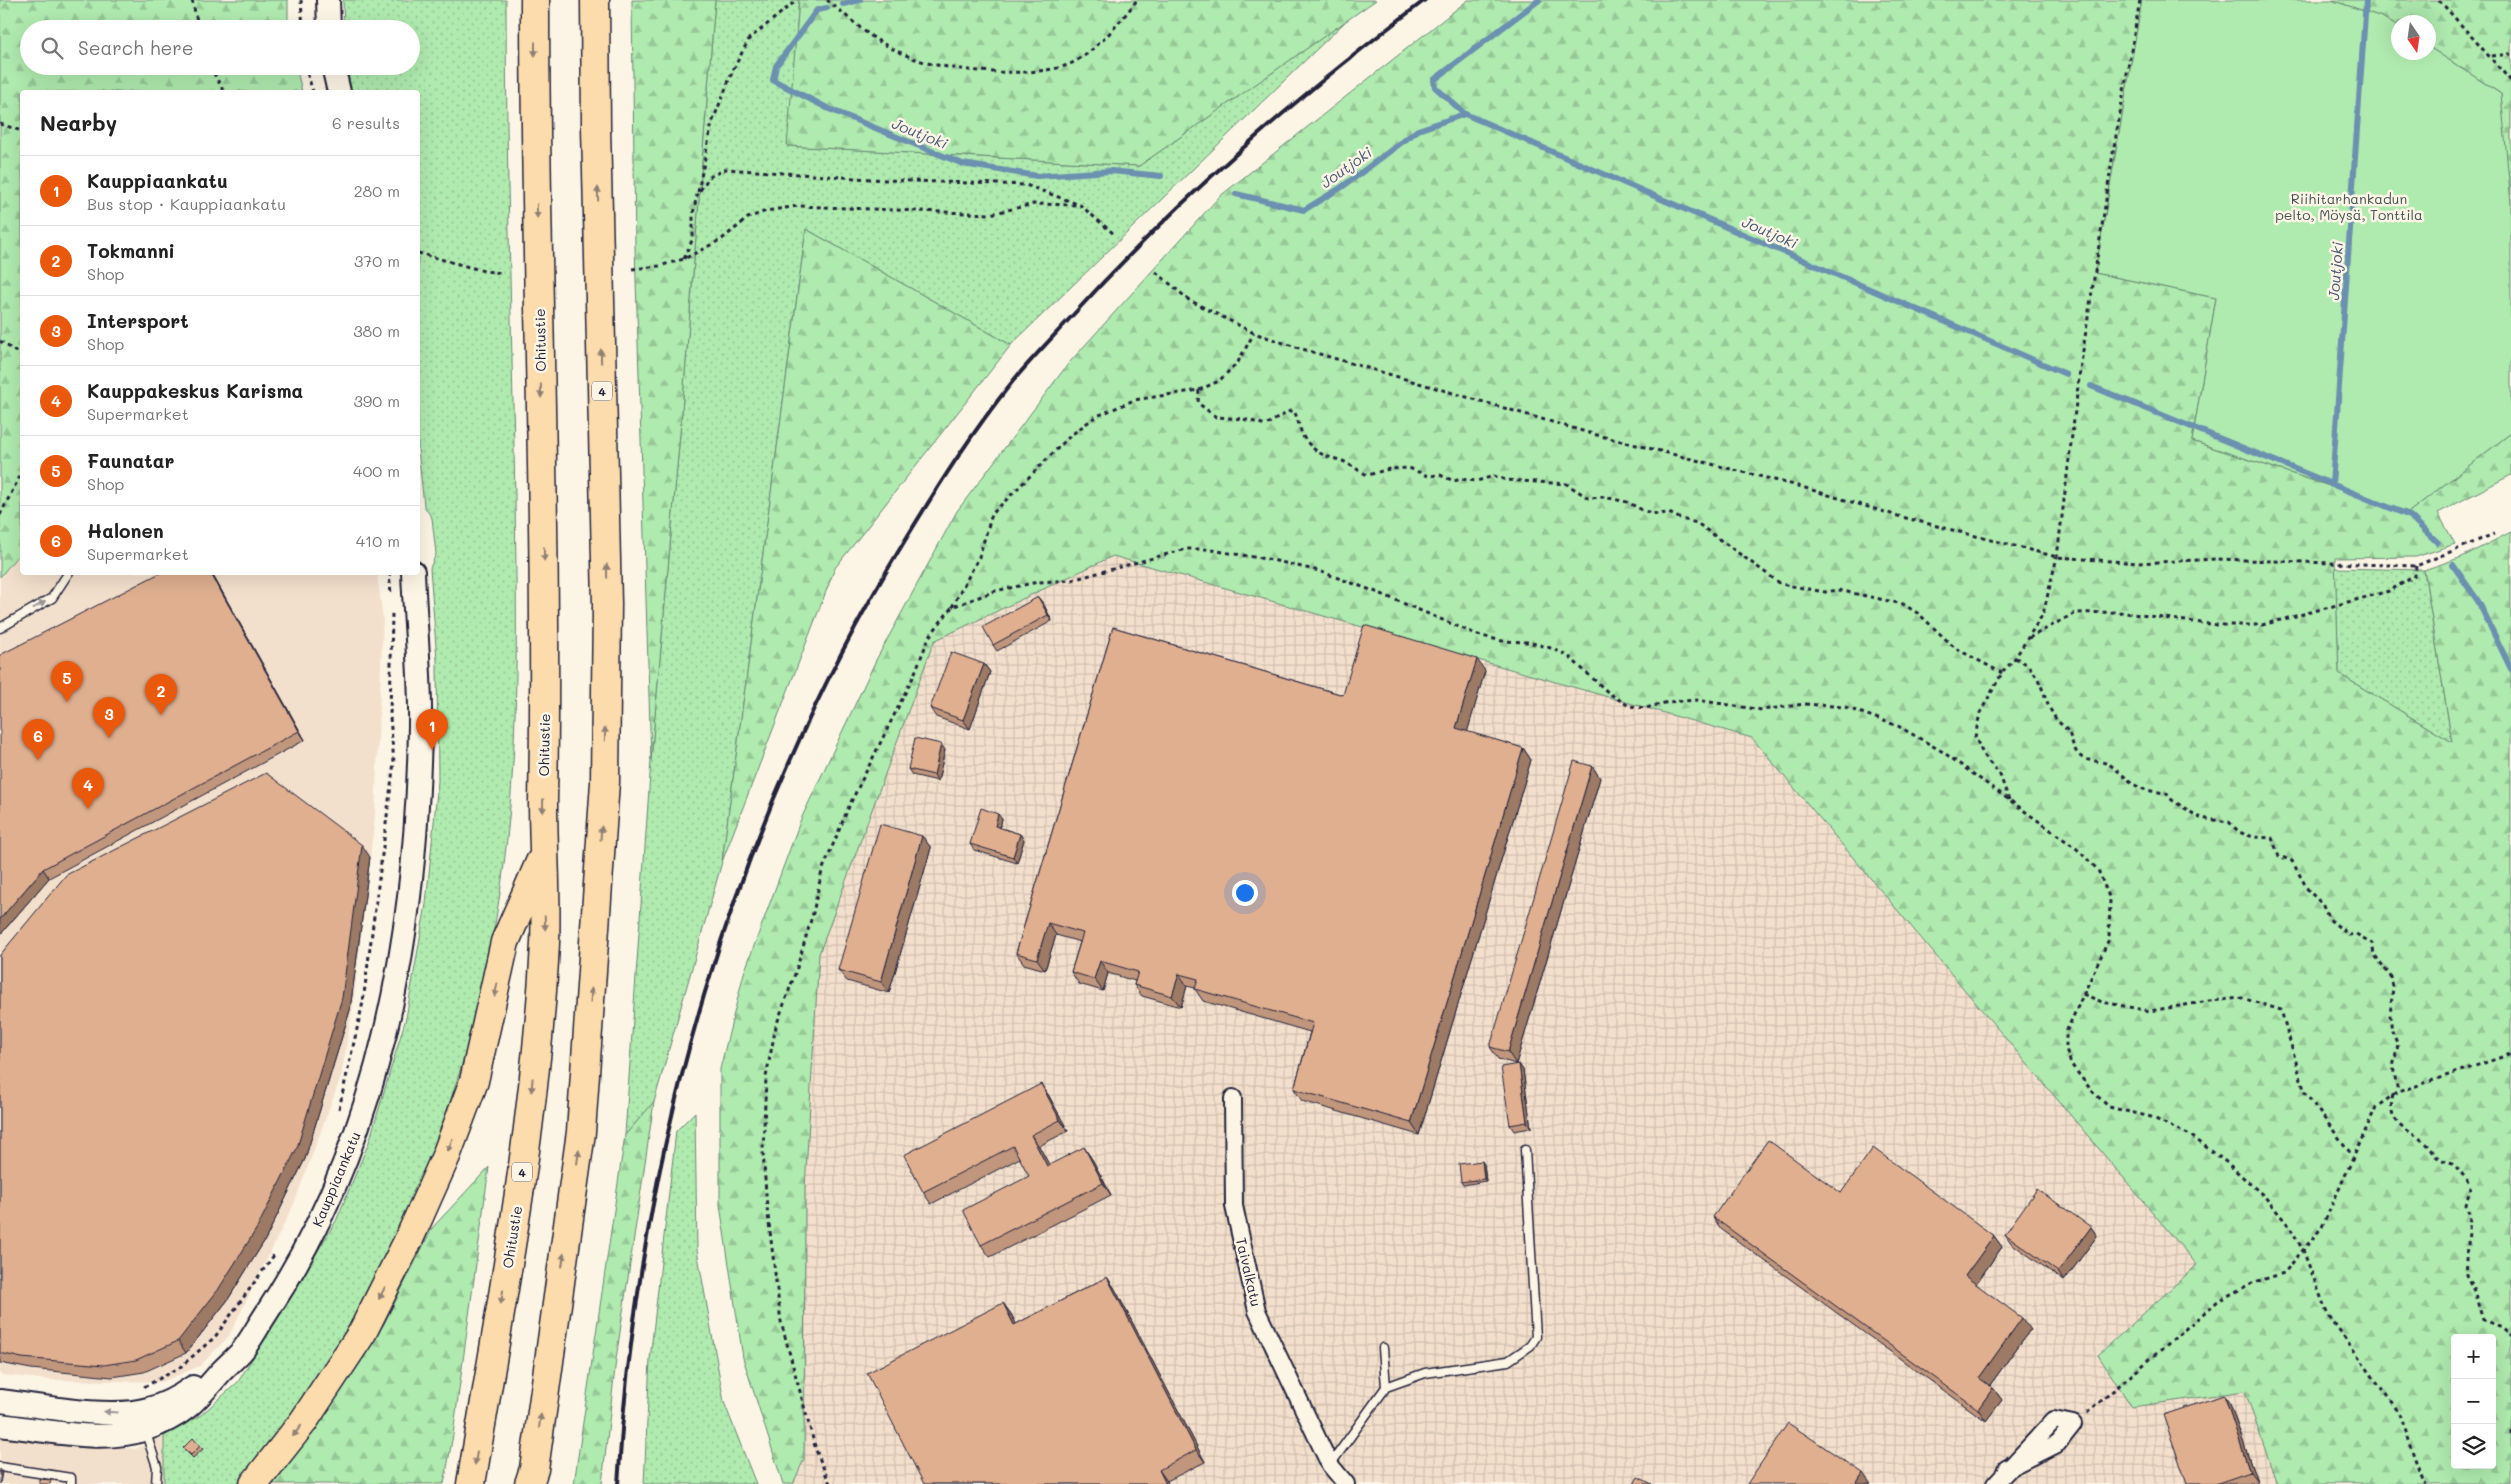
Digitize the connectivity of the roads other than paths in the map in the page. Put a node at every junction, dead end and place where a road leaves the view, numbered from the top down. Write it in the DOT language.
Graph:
graph roads {
  1 [pos="328,0"];
  2 [pos="535,0"];
  3 [pos="595,0"];
  4 [pos="329,20"];
  5 [pos="335,75"];
  6 [pos="338,90"];
  7 [pos="67,575"];
  8 [pos="413,575"];
  9 [pos="0,628"];
  10 [pos="543,856"];
  11 [pos="1233,1098"];
  12 [pos="1525,1150"];
  13 [pos="1383,1348"];
  14 [pos="1386,1388"];
  15 [pos="0,1401"];
  16 [pos="140,1420"];
  17 [pos="2073,1424"];
  18 [pos="0,1425"];
  19 [pos="1330,1466"];
  20 [pos="0,1467"];
  21 [pos="533,1479"];
  22 [pos="71,1484"];
  23 [pos="156,1484"];
  24 [pos="254,1484"];
  25 [pos="472,1484"];
  26 [pos="1346,1484"];
  27 [pos="1995,1484"];
  1 -- 4 [label="street"];
  2 -- 10 [label="highway, Ohitustie / 4, one-way"];
  21 -- 3 [label="highway, 4, one-way"];
  5 -- 6 [label="street"];
  9 -- 7 [label="lane, one-way"];
  8 -- 16 [label="street, Kauppiaankatu"];
  10 -- 24 [label="highway, one-way"];
  10 -- 25 [label="highway, Ohitustie / 4, one-way"];
  11 -- 19 [label="street, Taivalkatu"];
  12 -- 14 [label="lane"];
  13 -- 14 [label="lane"];
  14 -- 19 [label="lane"];
  16 -- 15 [label="street, Kauppiaankatu, one-way"];
  16 -- 18 [label="street, Kauppiaankatu"];
  16 -- 23 [label="lane"];
  17 -- 27 [label="street"];
  19 -- 26 [label="street, Taivalkatu"];
  20 -- 22 [label="lane"];
}
